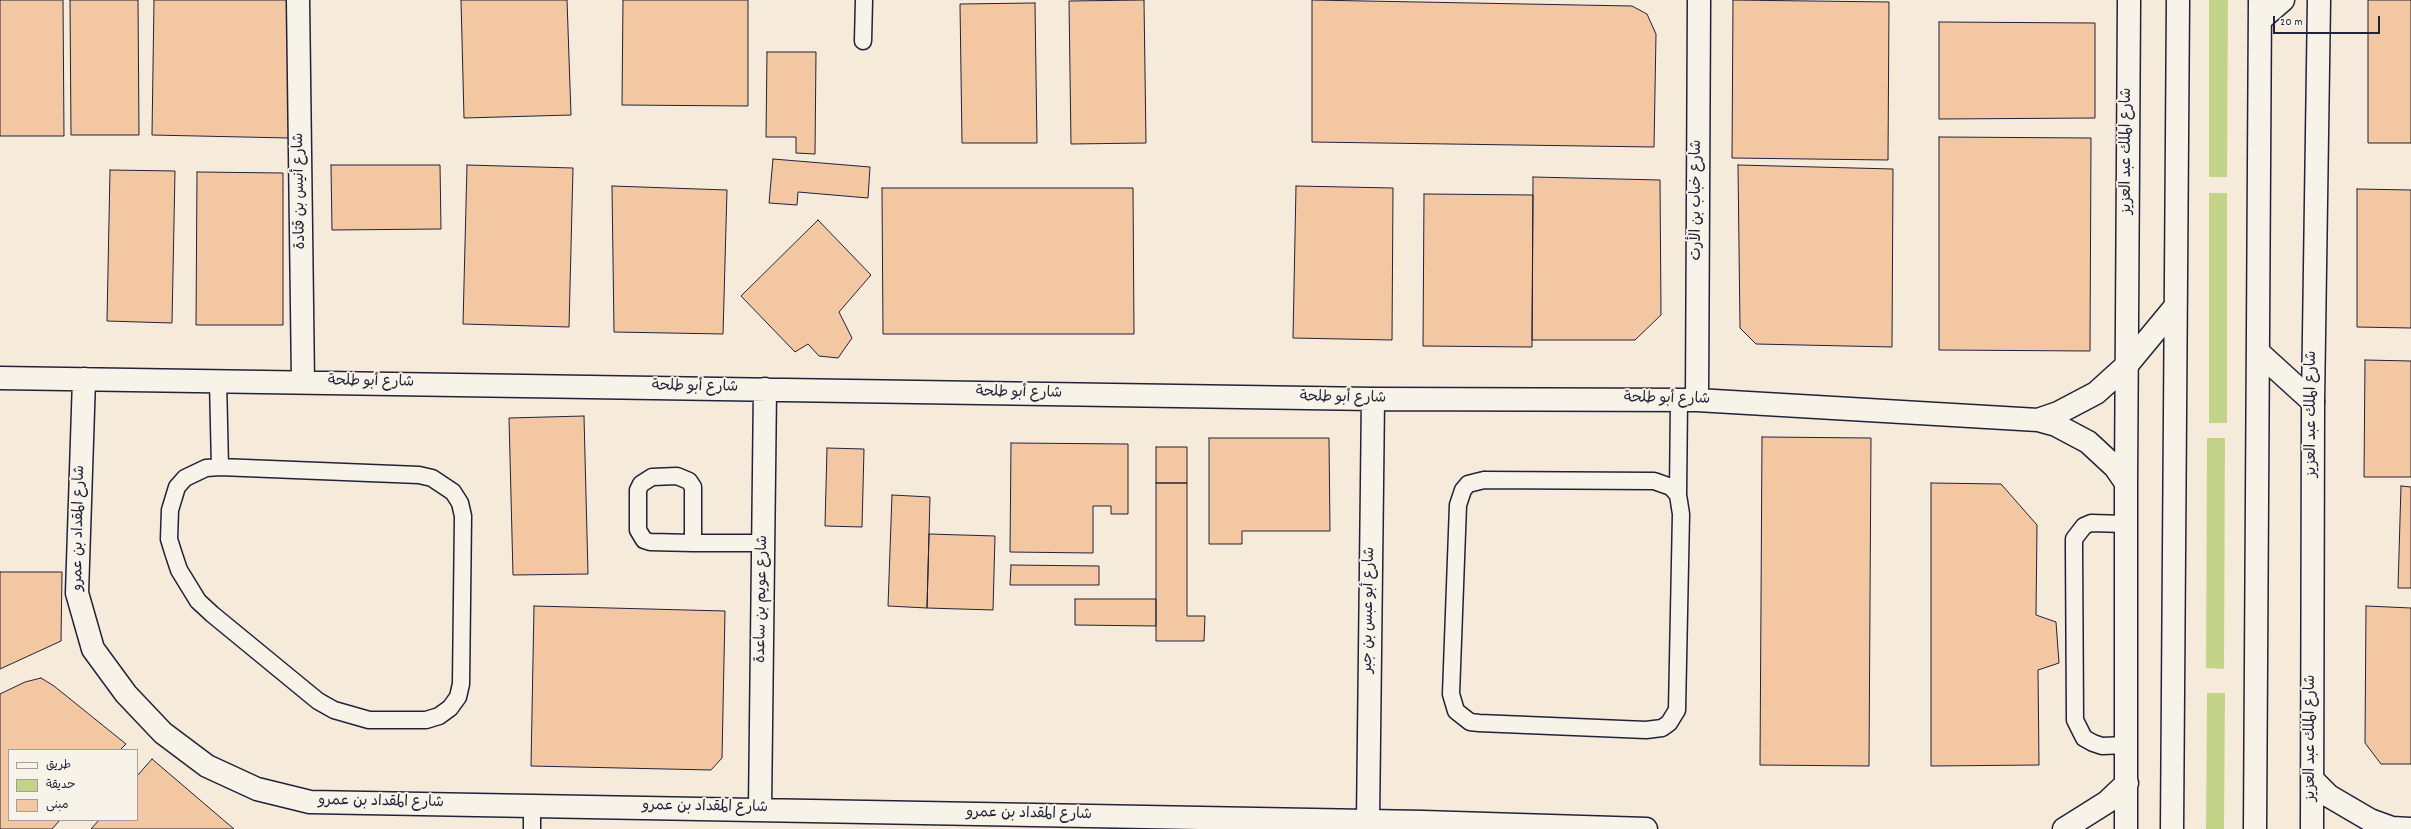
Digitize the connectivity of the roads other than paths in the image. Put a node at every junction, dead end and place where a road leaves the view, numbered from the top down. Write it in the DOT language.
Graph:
graph roads {
  1 [pos="298,0"];
  2 [pos="864,0"];
  3 [pos="1699,0"];
  4 [pos="2129,0"];
  5 [pos="2178,0"];
  6 [pos="2283,0"];
  7 [pos="2319,0"];
  8 [pos="2260,10"];
  9 [pos="863,41"];
  10 [pos="2175,307"];
  11 [pos="2258,352"];
  12 [pos="2127,365"];
  13 [pos="0,378"];
  14 [pos="84,379"];
  15 [pos="218,381"];
  16 [pos="303,382"];
  17 [pos="765,389"];
  18 [pos="1373,400"];
  19 [pos="1688,400"];
  20 [pos="2313,402"];
  21 [pos="2038,420"];
  22 [pos="220,467"];
  23 [pos="2126,483"];
  24 [pos="1678,495"];
  25 [pos="2126,524"];
  26 [pos="693,543"];
  27 [pos="764,543"];
  28 [pos="2127,745"];
  29 [pos="2312,779"];
  30 [pos="2127,783"];
  31 [pos="532,806"];
  32 [pos="760,809"];
  33 [pos="1368,821"];
  34 [pos="1056,822"];
  35 [pos="1423,825"];
  36 [pos="532,829"];
  37 [pos="1646,829"];
  38 [pos="2064,829"];
  39 [pos="2126,829"];
  40 [pos="2172,829"];
  41 [pos="2255,829"];
  42 [pos="2312,829"];
  43 [pos="2398,829"];
  1 -- 16 [label="main road, شارع أنيس بن قتادة"];
  2 -- 9 [label="lane"];
  3 -- 19 [label="main road, شارع خباب بن الأرت"];
  4 -- 12 [label="main road, شارع الملك عبد العزيز"];
  5 -- 10 [label="main road"];
  6 -- 8 [label="main road"];
  7 -- 20 [label="main road, شارع الملك عبد العزيز"];
  8 -- 11 [label="main road"];
  10 -- 12 [label="main road, شارع أبو طلحة"];
  10 -- 40 [label="main road"];
  11 -- 20 [label="main road"];
  11 -- 41 [label="main road"];
  12 -- 21 [label="main road, شارع أبو طلحة"];
  12 -- 23 [label="main road, شارع الملك عبد العزيز"];
  13 -- 14 [label="main road, شارع أبو طلحة"];
  14 -- 15 [label="main road, شارع أبو طلحة"];
  14 -- 31 [label="main road, شارع المقداد بن عمرو"];
  15 -- 16 [label="main road, شارع أبو طلحة"];
  15 -- 22 [label="lane"];
  16 -- 17 [label="main road, شارع أبو طلحة"];
  17 -- 18 [label="main road, شارع أبو طلحة"];
  17 -- 27 [label="main road, شارع عويم بن ساعدة"];
  18 -- 19 [label="main road, شارع أبو طلحة"];
  18 -- 33 [label="main road, شارع أبو عبس بن جبر"];
  19 -- 21 [label="main road, شارع أبو طلحة"];
  19 -- 24 [label="lane"];
  20 -- 29 [label="main road, شارع الملك عبد العزيز"];
  21 -- 23 [label="main road, شارع أبو طلحة"];
  22 -- 22 [label="lane"];
  23 -- 25 [label="main road, شارع الملك عبد العزيز"];
  24 -- 24 [label="lane"];
  25 -- 28 [label="main road, شارع الملك عبد العزيز"];
  25 -- 28 [label="lane"];
  26 -- 26 [label="lane"];
  26 -- 27 [label="lane"];
  27 -- 32 [label="main road, شارع عويم بن ساعدة"];
  28 -- 30 [label="main road, شارع الملك عبد العزيز"];
  29 -- 42 [label="main road, شارع الملك عبد العزيز"];
  29 -- 43 [label="main road"];
  30 -- 38 [label="main road"];
  30 -- 39 [label="main road, شارع الملك عبد العزيز"];
  31 -- 32 [label="main road, شارع المقداد بن عمرو"];
  31 -- 36 [label="lane"];
  32 -- 34 [label="main road, شارع المقداد بن عمرو"];
  33 -- 34 [label="main road, شارع المقداد بن عمرو"];
  33 -- 35 [label="main road, شارع المقداد بن عمرو"];
  35 -- 37 [label="main road, شارع المقداد بن عمرو"];
}
